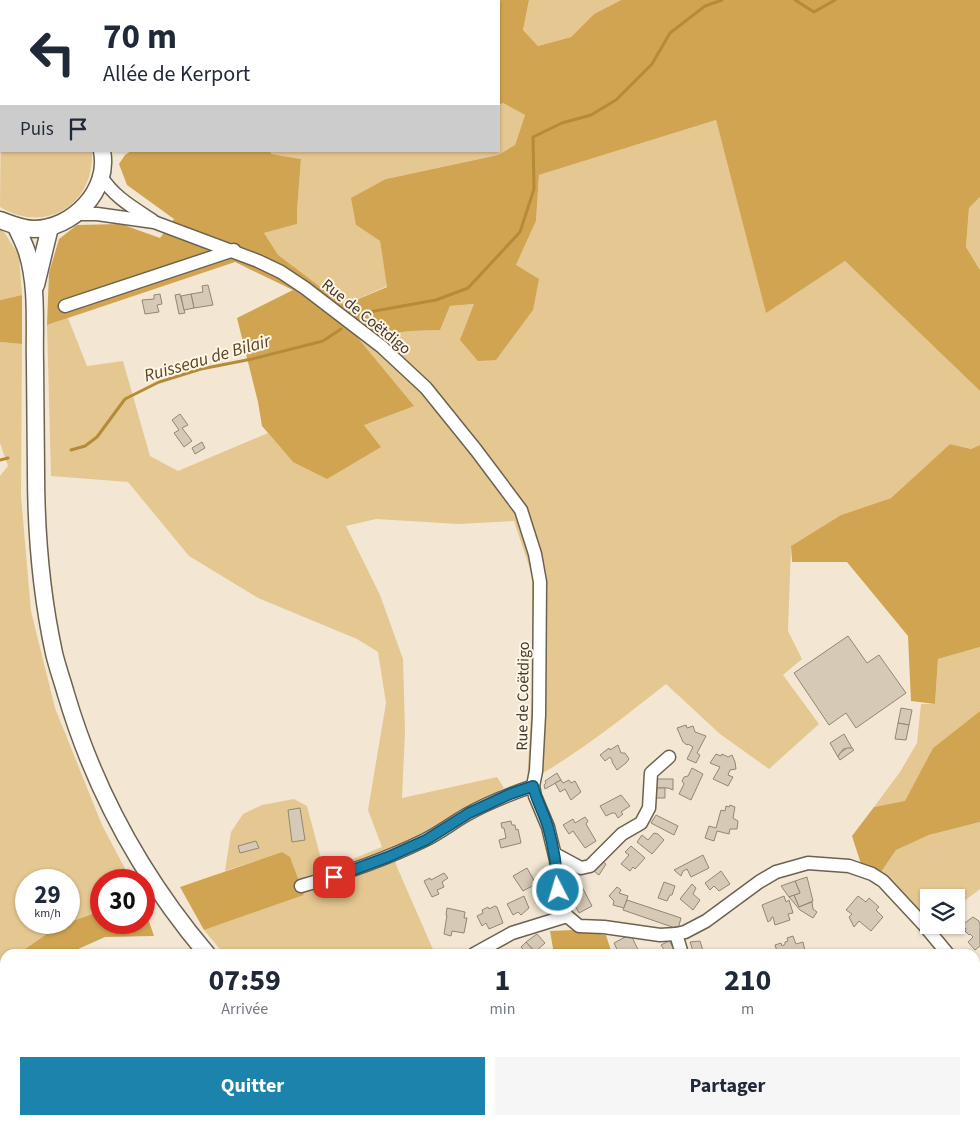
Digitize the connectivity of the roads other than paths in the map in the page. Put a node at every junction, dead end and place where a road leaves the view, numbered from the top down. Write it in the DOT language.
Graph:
graph roads {
  1 [pos="104,153"];
  2 [pos="101,176"];
  3 [pos="76,214"];
  4 [pos="0,220"];
  5 [pos="154,222"];
  6 [pos="16,227"];
  7 [pos="50,227"];
  8 [pos="234,250"];
  9 [pos="34,292"];
  10 [pos="65,306"];
  11 [pos="669,757"];
  12 [pos="533,786"];
  13 [pos="554,854"];
  14 [pos="301,886"];
  15 [pos="567,916"];
  16 [pos="676,934"];
  17 [pos="203,949"];
  18 [pos="483,949"];
  19 [pos="680,949"];
  20 [pos="944,949"];
  1 -- 2 [label="main road"];
  2 -- 3 [label="main road"];
  2 -- 5 [label="street, Rue de Coëtdigo"];
  3 -- 5 [label="street, Rue de Coëtdigo"];
  3 -- 7 [label="main road"];
  4 -- 6 [label="main road"];
  5 -- 8 [label="street, Rue de Coëtdigo"];
  6 -- 7 [label="main road"];
  6 -- 9 [label="main road"];
  7 -- 9 [label="main road"];
  8 -- 10 [label="street"];
  8 -- 12 [label="street, Rue de Coëtdigo"];
  9 -- 17 [label="main road"];
  11 -- 13 [label="street"];
  12 -- 13 [label="street, Rue de Coëtdigo"];
  12 -- 14 [label="street"];
  13 -- 15 [label="street, Rue de Coëtdigo"];
  15 -- 16 [label="street"];
  15 -- 18 [label="street"];
  16 -- 19 [label="street"];
  16 -- 20 [label="street"];
}
